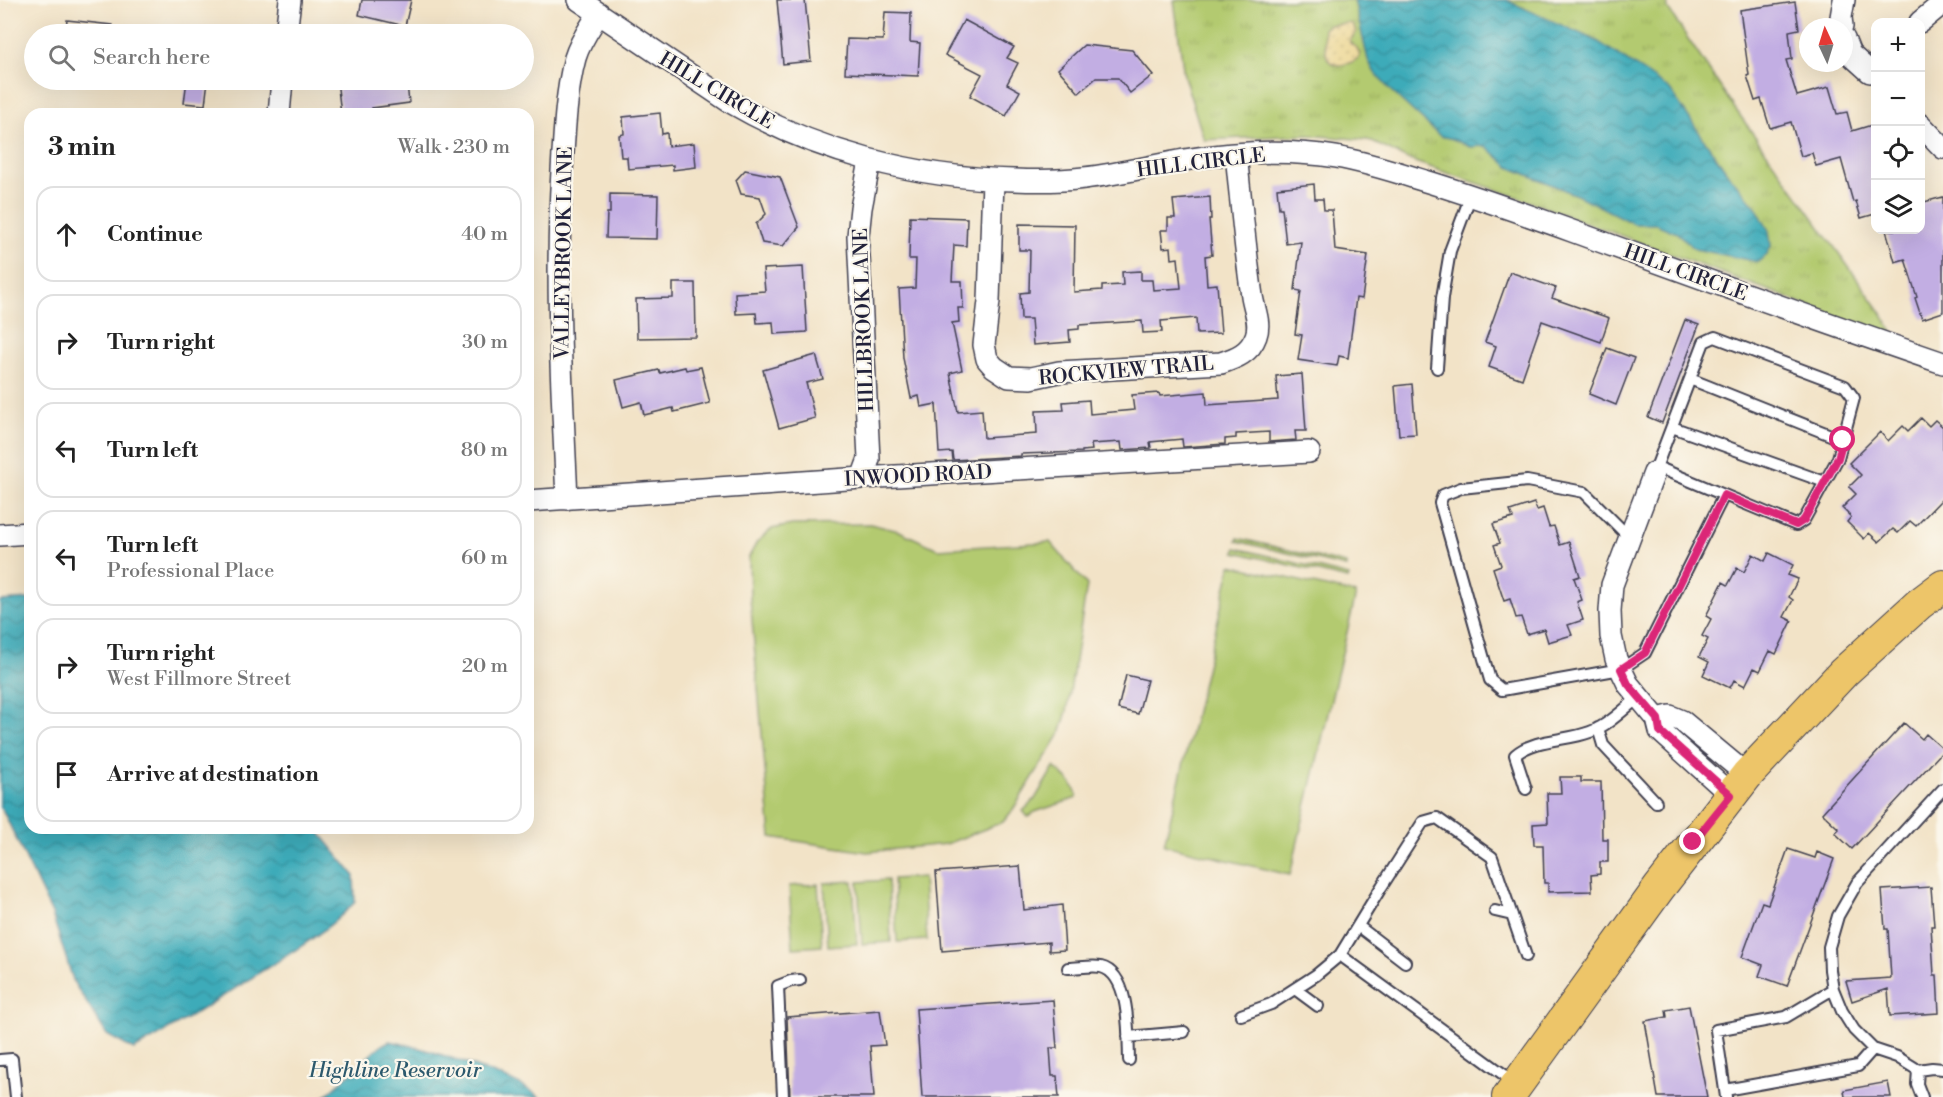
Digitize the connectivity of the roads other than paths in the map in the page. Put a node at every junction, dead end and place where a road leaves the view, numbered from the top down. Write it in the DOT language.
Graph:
graph roads {
  1 [pos="290,0"];
  2 [pos="579,0"];
  3 [pos="1844,0"];
  4 [pos="1937,3"];
  5 [pos="599,14"];
  6 [pos="1841,18"];
  7 [pos="1924,18"];
  8 [pos="287,24"];
  9 [pos="1853,56"];
  10 [pos="1871,70"];
  11 [pos="281,90"];
  12 [pos="280,108"];
  13 [pos="1922,126"];
  14 [pos="1943,148"];
  15 [pos="1236,154"];
  16 [pos="870,161"];
  17 [pos="993,180"];
  18 [pos="1471,195"];
  19 [pos="1943,363"];
  20 [pos="1437,368"];
  21 [pos="1690,379"];
  22 [pos="1672,427"];
  23 [pos="1843,440"];
  24 [pos="1309,452"];
  25 [pos="1656,470"];
  26 [pos="862,478"];
  27 [pos="1825,482"];
  28 [pos="1724,495"];
  29 [pos="567,499"];
  30 [pos="534,501"];
  31 [pos="24,532"];
  32 [pos="0,534"];
  33 [pos="1630,538"];
  34 [pos="1943,586"];
  35 [pos="1621,669"];
  36 [pos="1639,697"];
  37 [pos="1598,728"];
  38 [pos="1739,785"];
  39 [pos="1527,789"];
  40 [pos="1943,789"];
  41 [pos="1656,802"];
  42 [pos="1495,911"];
  43 [pos="1512,915"];
  44 [pos="1358,926"];
  45 [pos="1340,955"];
  46 [pos="1526,956"];
  47 [pos="1405,962"];
  48 [pos="1068,968"];
  49 [pos="800,980"];
  50 [pos="1294,989"];
  51 [pos="1833,989"];
  52 [pos="1318,1006"];
  53 [pos="1241,1015"];
  54 [pos="1184,1032"];
  55 [pos="1128,1037"];
  56 [pos="1873,1049"];
  57 [pos="0,1060"];
  58 [pos="1129,1060"];
  59 [pos="1943,1069"];
  60 [pos="1918,1070"];
  61 [pos="1520,1093"];
  62 [pos="1725,1093"];
  63 [pos="16,1097"];
  64 [pos="783,1097"];
  65 [pos="1922,1097"];
  1 -- 8 [label="street"];
  2 -- 5 [label="street, HILL CIRCLE"];
  3 -- 6 [label="street"];
  4 -- 7 [label="street"];
  5 -- 16 [label="street, HILL CIRCLE"];
  5 -- 29 [label="street, VALLEYBROOK LANE"];
  9 -- 10 [label="street"];
  11 -- 12 [label="street"];
  13 -- 14 [label="street"];
  15 -- 17 [label="street, HILL CIRCLE"];
  15 -- 17 [label="street, ROCKVIEW TRAIL"];
  15 -- 18 [label="street, HILL CIRCLE"];
  16 -- 17 [label="street, HILL CIRCLE"];
  16 -- 26 [label="street, HILLBROOK LANE"];
  18 -- 19 [label="street, HILL CIRCLE"];
  18 -- 20 [label="lane"];
  21 -- 22 [label="lane"];
  21 -- 23 [label="lane"];
  21 -- 23 [label="lane"];
  22 -- 25 [label="lane"];
  22 -- 27 [label="lane"];
  23 -- 27 [label="lane"];
  24 -- 26 [label="street, INWOOD ROAD"];
  25 -- 28 [label="lane"];
  25 -- 33 [label="street"];
  26 -- 29 [label="street, INWOOD ROAD"];
  27 -- 28 [label="lane"];
  28 -- 35 [label="lane"];
  29 -- 30 [label="street, INWOOD ROAD"];
  31 -- 32 [label="street"];
  33 -- 35 [label="street"];
  33 -- 35 [label="lane"];
  34 -- 38 [label="main road"];
  35 -- 36 [label="street"];
  36 -- 37 [label="lane"];
  36 -- 38 [label="street"];
  37 -- 39 [label="lane"];
  37 -- 41 [label="lane"];
  38 -- 61 [label="main road"];
  40 -- 51 [label="lane"];
  42 -- 43 [label="lane"];
  43 -- 44 [label="lane"];
  43 -- 46 [label="lane"];
  44 -- 45 [label="lane"];
  44 -- 47 [label="lane"];
  45 -- 50 [label="lane"];
  45 -- 61 [label="lane"];
  48 -- 55 [label="lane"];
  49 -- 64 [label="lane"];
  50 -- 52 [label="lane"];
  50 -- 53 [label="lane"];
  51 -- 56 [label="lane"];
  51 -- 62 [label="lane"];
  54 -- 55 [label="lane"];
  55 -- 58 [label="lane"];
  56 -- 60 [label="lane"];
  56 -- 62 [label="lane"];
  57 -- 63 [label="lane"];
  59 -- 60 [label="lane"];
  60 -- 65 [label="lane"];
}
